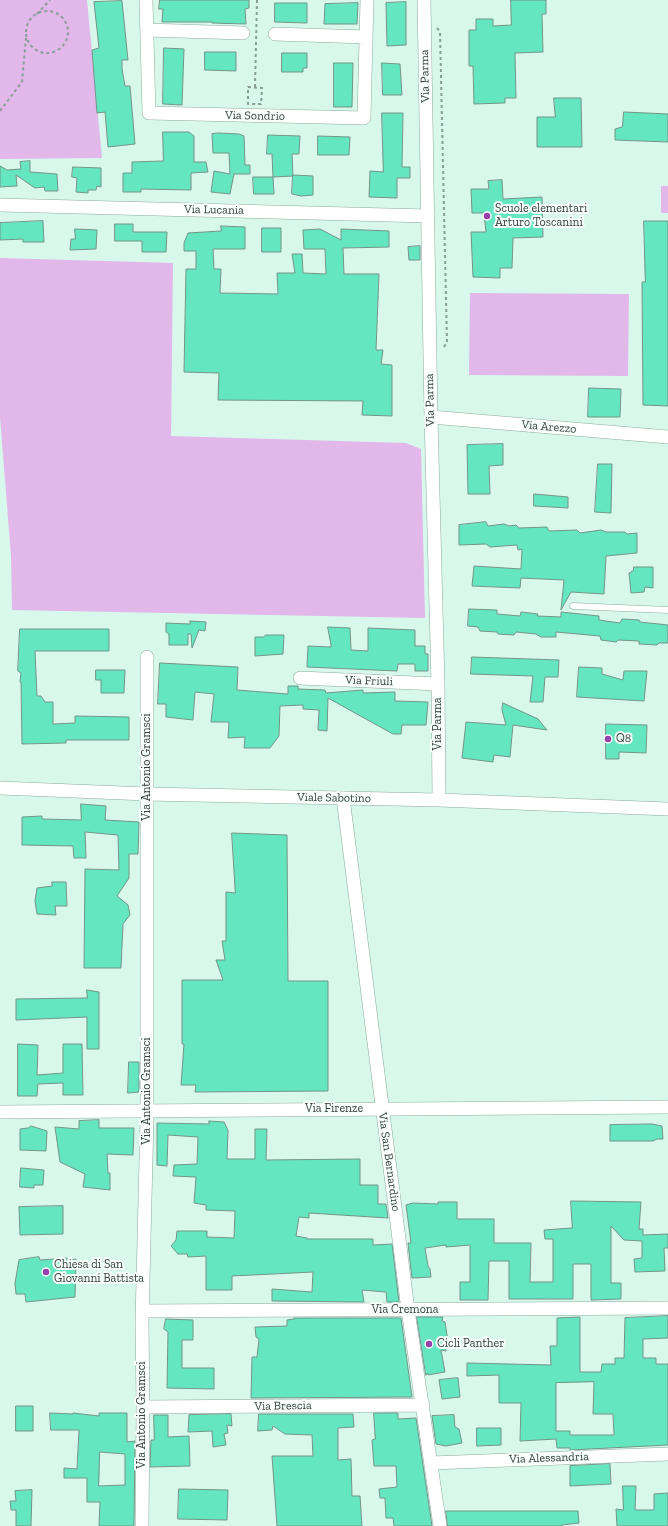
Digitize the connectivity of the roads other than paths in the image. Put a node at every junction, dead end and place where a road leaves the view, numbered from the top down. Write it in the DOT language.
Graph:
graph roads {
  1 [pos="146,0"];
  2 [pos="368,0"];
  3 [pos="424,0"];
  4 [pos="147,30"];
  5 [pos="243,33"];
  6 [pos="276,34"];
  7 [pos="366,37"];
  8 [pos="0,205"];
  9 [pos="428,216"];
  10 [pos="431,417"];
  11 [pos="668,437"];
  12 [pos="573,606"];
  13 [pos="668,610"];
  14 [pos="147,657"];
  15 [pos="300,678"];
  16 [pos="438,684"];
  17 [pos="0,788"];
  18 [pos="147,794"];
  19 [pos="343,798"];
  20 [pos="439,800"];
  21 [pos="668,808"];
  22 [pos="668,1108"];
  23 [pos="382,1109"];
  24 [pos="147,1110"];
  25 [pos="0,1112"];
  26 [pos="668,1308"];
  27 [pos="408,1310"];
  28 [pos="143,1311"];
  29 [pos="423,1405"];
  30 [pos="143,1407"];
  31 [pos="668,1454"];
  32 [pos="431,1463"];
  33 [pos="142,1526"];
  34 [pos="440,1526"];
  1 -- 4 [label="street, Via Sondrio"];
  2 -- 7 [label="street, Via Sondrio"];
  3 -- 9 [label="street, Via Parma"];
  4 -- 5 [label="street"];
  4 -- 7 [label="street, Via Sondrio"];
  6 -- 7 [label="street"];
  8 -- 9 [label="street, Via Lucania"];
  9 -- 10 [label="street, Via Parma"];
  10 -- 11 [label="street, Via Arezzo"];
  10 -- 16 [label="street, Via Parma"];
  12 -- 13 [label="lane"];
  14 -- 18 [label="street, Via Antonio Gramsci"];
  15 -- 16 [label="street, Via Friuli"];
  16 -- 20 [label="street, Via Parma"];
  17 -- 18 [label="street, Viale Sabotino"];
  18 -- 19 [label="street, Viale Sabotino"];
  18 -- 24 [label="street, Via Antonio Gramsci"];
  19 -- 20 [label="street, Viale Sabotino"];
  19 -- 23 [label="street, Via San Bernardino"];
  20 -- 21 [label="street, Viale Sabotino"];
  22 -- 23 [label="street, Via Firenze"];
  23 -- 24 [label="street, Via Firenze"];
  23 -- 27 [label="street, Via San Bernardino"];
  24 -- 25 [label="street, Via Firenze"];
  24 -- 28 [label="street, Via Antonio Gramsci"];
  26 -- 27 [label="street, Via Cremona"];
  27 -- 28 [label="street, Via Cremona"];
  27 -- 29 [label="street, Via San Bernardino"];
  28 -- 30 [label="street, Via Antonio Gramsci"];
  29 -- 30 [label="street, Via Brescia"];
  29 -- 32 [label="street, Via San Bernardino"];
  30 -- 33 [label="street, Via Antonio Gramsci"];
  31 -- 32 [label="street, Via Alessandria"];
  32 -- 34 [label="street, Via San Bernardino"];
}
